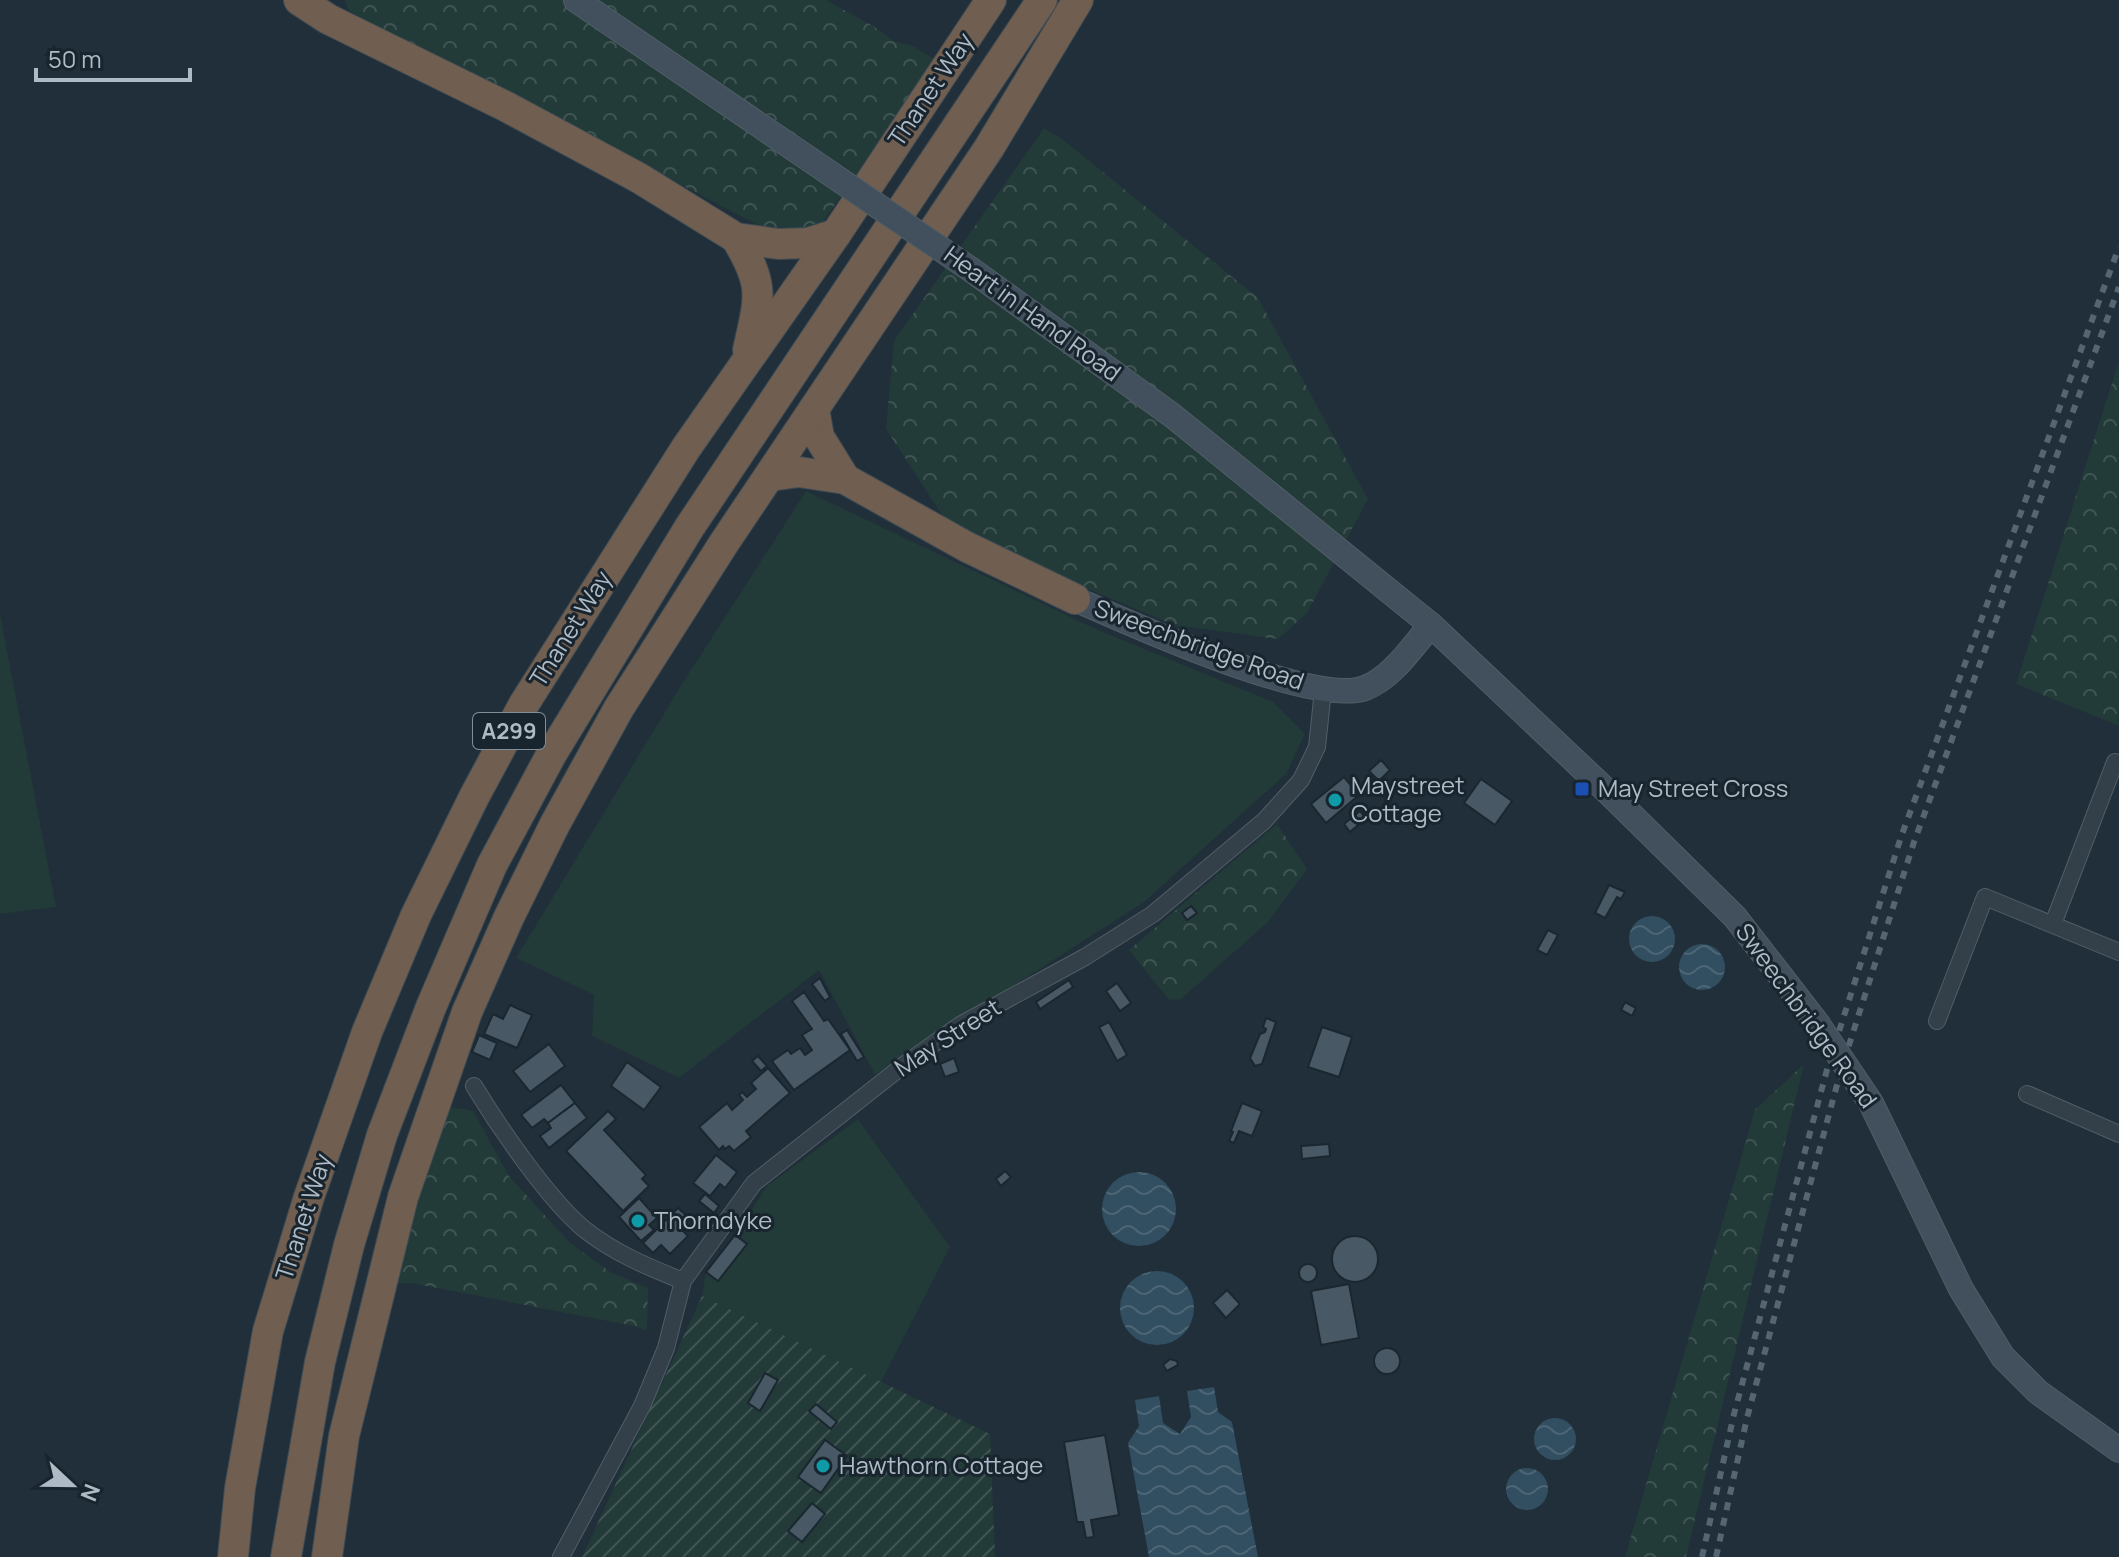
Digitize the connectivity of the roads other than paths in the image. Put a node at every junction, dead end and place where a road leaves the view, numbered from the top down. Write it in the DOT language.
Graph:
graph roads {
  1 [pos="299,0"];
  2 [pos="576,0"];
  3 [pos="991,0"];
  4 [pos="1042,0"];
  5 [pos="1078,0"];
  6 [pos="836,234"];
  7 [pos="736,238"];
  8 [pos="745,364"];
  9 [pos="814,409"];
  10 [pos="770,476"];
  11 [pos="845,479"];
  12 [pos="1075,599"];
  13 [pos="1431,625"];
  14 [pos="1465,658"];
  15 [pos="1323,690"];
  16 [pos="2115,762"];
  17 [pos="2053,924"];
  18 [pos="2119,952"];
  19 [pos="1937,1021"];
  20 [pos="474,1086"];
  21 [pos="2027,1094"];
  22 [pos="2119,1134"];
  23 [pos="683,1281"];
  24 [pos="2117,1446"];
  25 [pos="233,1557"];
  26 [pos="286,1557"];
  27 [pos="327,1557"];
  28 [pos="561,1557"];
  1 -- 7 [label="highway"];
  2 -- 13 [label="street, Heart in Hand Road, bridge"];
  3 -- 6 [label="highway, Thanet Way / A299"];
  4 -- 26 [label="highway, Thanet Way / A299"];
  5 -- 9 [label="highway"];
  6 -- 7 [label="highway"];
  6 -- 8 [label="highway, Thanet Way / A299"];
  7 -- 8 [label="highway"];
  8 -- 25 [label="highway, Thanet Way / A299"];
  9 -- 10 [label="highway"];
  9 -- 11 [label="highway"];
  10 -- 11 [label="highway"];
  10 -- 27 [label="highway"];
  11 -- 12 [label="highway"];
  12 -- 15 [label="street, Sweechbridge Road"];
  13 -- 14 [label="street, Heart in Hand Road"];
  13 -- 15 [label="street"];
  14 -- 24 [label="street, Sweechbridge Road, bridge"];
  15 -- 23 [label="street, May Street"];
  16 -- 17 [label="street"];
  17 -- 18 [label="street"];
  17 -- 19 [label="street"];
  20 -- 23 [label="street"];
  21 -- 22 [label="street"];
  23 -- 28 [label="street, May Street"];
}
